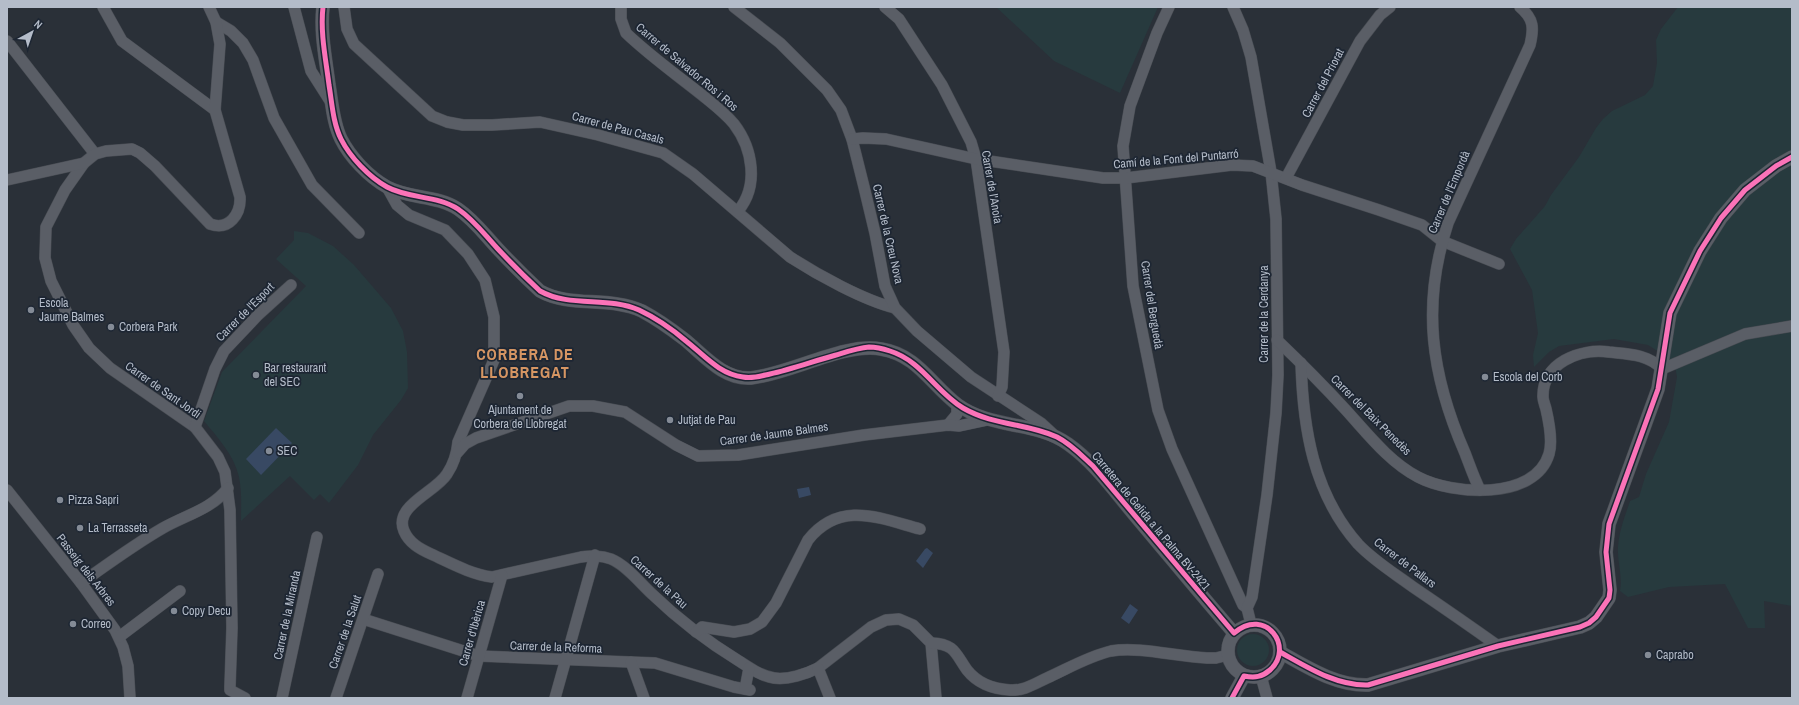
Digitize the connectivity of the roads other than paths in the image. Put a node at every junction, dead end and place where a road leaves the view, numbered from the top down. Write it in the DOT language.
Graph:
graph roads {
  1 [pos="103,7"];
  2 [pos="209,7"];
  3 [pos="294,7"];
  4 [pos="323,7"];
  5 [pos="344,7"];
  6 [pos="621,7"];
  7 [pos="734,7"];
  8 [pos="885,7"];
  9 [pos="1169,7"];
  10 [pos="1233,7"];
  11 [pos="1390,7"];
  12 [pos="1520,7"];
  13 [pos="216,22"];
  14 [pos="7,41"];
  15 [pos="310,63"];
  16 [pos="327,68"];
  17 [pos="332,105"];
  18 [pos="215,110"];
  19 [pos="852,139"];
  20 [pos="95,154"];
  21 [pos="1792,157"];
  22 [pos="976,159"];
  23 [pos="84,162"];
  24 [pos="57,168"];
  25 [pos="1271,172"];
  26 [pos="1126,178"];
  27 [pos="1286,178"];
  28 [pos="7,180"];
  29 [pos="68,184"];
  30 [pos="387,187"];
  31 [pos="416,195"];
  32 [pos="738,211"];
  33 [pos="409,215"];
  34 [pos="359,233"];
  35 [pos="1442,241"];
  36 [pos="1499,264"];
  37 [pos="291,285"];
  38 [pos="895,308"];
  39 [pos="1792,326"];
  40 [pos="1277,340"];
  41 [pos="1300,363"];
  42 [pos="1662,369"];
  43 [pos="998,396"];
  44 [pos="957,404"];
  45 [pos="469,416"];
  46 [pos="987,420"];
  47 [pos="948,425"];
  48 [pos="195,427"];
  49 [pos="481,436"];
  50 [pos="1056,437"];
  51 [pos="457,453"];
  52 [pos="228,488"];
  53 [pos="7,490"];
  54 [pos="1480,490"];
  55 [pos="920,529"];
  56 [pos="317,537"];
  57 [pos="595,555"];
  58 [pos="378,574"];
  59 [pos="502,575"];
  60 [pos="81,583"];
  61 [pos="180,592"];
  62 [pos="1246,597"];
  63 [pos="363,619"];
  64 [pos="1250,624"];
  65 [pos="696,632"];
  66 [pos="1234,633"];
  67 [pos="119,637"];
  68 [pos="931,643"];
  69 [pos="1498,646"];
  70 [pos="1280,652"];
  71 [pos="1228,655"];
  72 [pos="479,656"];
  73 [pos="566,661"];
  74 [pos="631,662"];
  75 [pos="749,668"];
  76 [pos="818,668"];
  77 [pos="762,675"];
  78 [pos="1244,676"];
  79 [pos="1261,676"];
  80 [pos="749,692"];
  81 [pos="1263,695"];
  82 [pos="130,698"];
  83 [pos="245,698"];
  84 [pos="282,698"];
  85 [pos="336,698"];
  86 [pos="467,698"];
  87 [pos="555,698"];
  88 [pos="644,698"];
  89 [pos="830,698"];
  90 [pos="936,698"];
  91 [pos="1232,698"];
  1 -- 18 [label="street"];
  2 -- 13 [label="street"];
  3 -- 15 [label="street"];
  4 -- 16 [label="street, Carretera de Gelida a la Palma BV-2421"];
  5 -- 32 [label="street, Carrer de Pau Casals"];
  6 -- 32 [label="street, Carrer de Salvador Ros i Ros"];
  7 -- 19 [label="street, Carrer de la Creu Nova"];
  8 -- 22 [label="street, Carrer de l'Anoia"];
  9 -- 26 [label="street, Carrer del Berguedà"];
  10 -- 25 [label="street, Carrer de la Cerdanya"];
  11 -- 27 [label="street, Carrer del Priorat"];
  12 -- 35 [label="street, Carrer de l'Empordà"];
  13 -- 18 [label="street"];
  13 -- 34 [label="street"];
  14 -- 20 [label="street"];
  15 -- 16 [label="street"];
  15 -- 17 [label="street"];
  16 -- 17 [label="street, Carretera de Gelida a la Palma BV-2421"];
  17 -- 30 [label="street, Carretera de Gelida a la Palma BV-2421"];
  18 -- 20 [label="street"];
  19 -- 22 [label="street, Camí de la Font del Puntarró"];
  19 -- 38 [label="street, Carrer de la Creu Nova"];
  20 -- 23 [label="street"];
  21 -- 42 [label="street"];
  22 -- 26 [label="street, Camí de la Font del Puntarró"];
  22 -- 43 [label="street, Carrer de l'Anoia"];
  23 -- 24 [label="street"];
  23 -- 29 [label="street, Carrer de Sant Jordi"];
  24 -- 28 [label="street"];
  24 -- 29 [label="street"];
  25 -- 26 [label="street, Camí de la Font del Puntarró"];
  25 -- 27 [label="street, Camí de la Font del Puntarró"];
  25 -- 40 [label="street, Carrer de la Cerdanya"];
  26 -- 62 [label="street, Carrer del Berguedà"];
  27 -- 35 [label="street, Camí de la Font del Puntarró"];
  29 -- 48 [label="street, Carrer de Sant Jordi"];
  30 -- 31 [label="street, Carretera de Gelida a la Palma BV-2421"];
  30 -- 33 [label="street, Carrer de la Pau"];
  31 -- 33 [label="street"];
  31 -- 44 [label="street, Carretera de Gelida a la Palma BV-2421"];
  32 -- 38 [label="street, Carrer de Pau Casals"];
  33 -- 45 [label="street, Carrer de la Pau"];
  35 -- 36 [label="street, Camí de la Font del Puntarró"];
  35 -- 54 [label="street, Carrer de l'Empordà"];
  37 -- 48 [label="street, Carrer de l'Esport"];
  38 -- 43 [label="street, Carrer de la Creu Nova"];
  39 -- 42 [label="street"];
  40 -- 41 [label="street, Carrer del Baix Penedès"];
  40 -- 62 [label="street, Carrer de la Cerdanya"];
  41 -- 54 [label="street, Carrer del Baix Penedès"];
  41 -- 69 [label="street, Carrer de Pallars"];
  42 -- 54 [label="street, Carrer del Baix Penedès"];
  42 -- 69 [label="street"];
  43 -- 50 [label="street, Carrer de la Creu Nova"];
  44 -- 46 [label="street, Carretera de Gelida a la Palma BV-2421"];
  44 -- 47 [label="street"];
  45 -- 49 [label="street"];
  45 -- 51 [label="street, Carrer de la Pau"];
  46 -- 47 [label="street, Carrer de Jaume Balmes"];
  46 -- 50 [label="street, Carretera de Gelida a la Palma BV-2421"];
  47 -- 49 [label="street, Carrer de Jaume Balmes"];
  48 -- 52 [label="street, Carrer de Sant Jordi"];
  49 -- 51 [label="street, Carrer de Jaume Balmes"];
  50 -- 66 [label="street, Carretera de Gelida a la Palma BV-2421"];
  51 -- 59 [label="street, Carrer de la Pau"];
  52 -- 60 [label="street"];
  52 -- 83 [label="street, Carrer de Sant Jordi"];
  53 -- 60 [label="street, Passeig dels Arbres"];
  55 -- 65 [label="street"];
  56 -- 84 [label="street, Carrer de la Miranda"];
  57 -- 59 [label="street, Carrer de la Pau"];
  57 -- 65 [label="street, Carrer de la Pau"];
  57 -- 73 [label="street"];
  58 -- 63 [label="street, Carrer de la Salut"];
  59 -- 72 [label="street, Carrer d'Ibèrica"];
  60 -- 67 [label="street, Passeig dels Arbres"];
  61 -- 67 [label="street"];
  62 -- 64 [label="street, Carrer de la Cerdanya"];
  63 -- 72 [label="street, Carrer de la Reforma"];
  63 -- 85 [label="street, Carrer de la Salut"];
  64 -- 66 [label="street"];
  64 -- 70 [label="street"];
  65 -- 75 [label="street, Carrer de la Pau"];
  66 -- 71 [label="street"];
  67 -- 82 [label="street, Passeig dels Arbres"];
  68 -- 71 [label="street"];
  68 -- 76 [label="street, Carrer de la Pau"];
  68 -- 90 [label="street"];
  69 -- 70 [label="street"];
  70 -- 79 [label="street"];
  71 -- 78 [label="street"];
  72 -- 73 [label="street, Carrer de la Reforma"];
  72 -- 86 [label="street, Carrer d'Ibèrica"];
  73 -- 74 [label="street, Carrer de la Reforma"];
  73 -- 87 [label="street"];
  74 -- 80 [label="street, Carrer de la Reforma"];
  74 -- 88 [label="street"];
  75 -- 77 [label="street, Carrer de la Pau"];
  75 -- 80 [label="street"];
  76 -- 77 [label="street, Carrer de la Pau"];
  76 -- 89 [label="street"];
  77 -- 80 [label="street"];
  78 -- 79 [label="street"];
  78 -- 91 [label="street"];
  79 -- 81 [label="street"];
}
